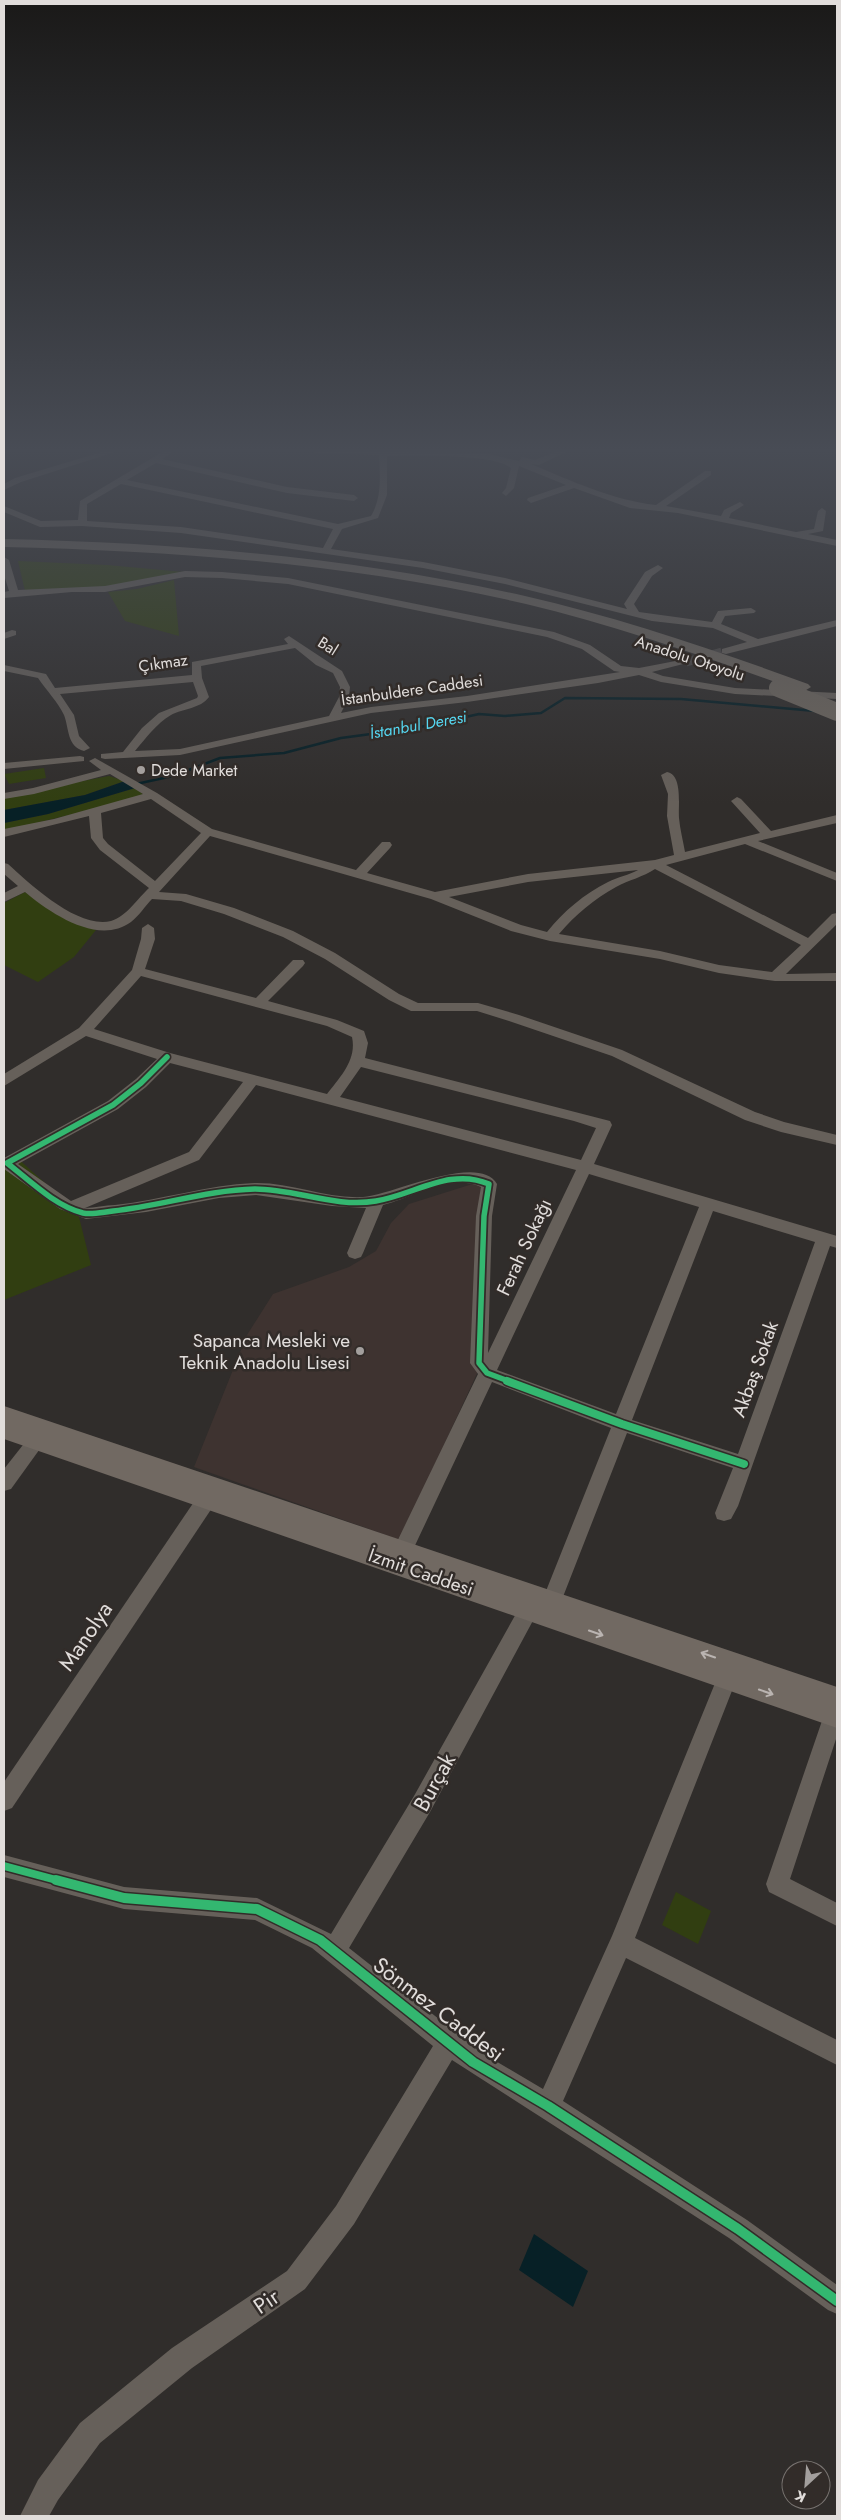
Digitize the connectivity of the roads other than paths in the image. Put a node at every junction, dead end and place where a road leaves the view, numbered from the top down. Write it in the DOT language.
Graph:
graph roads {
  1 [pos="5,569"];
  2 [pos="298,569"];
  3 [pos="356,569"];
  4 [pos="437,569"];
  5 [pos="657,569"];
  6 [pos="9,594"];
  7 [pos="751,610"];
  8 [pos="635,614"];
  9 [pos="837,623"];
  10 [pos="715,625"];
  11 [pos="286,636"];
  12 [pos="757,642"];
  13 [pos="297,645"];
  14 [pos="726,651"];
  15 [pos="686,662"];
  16 [pos="4,668"];
  17 [pos="642,672"];
  18 [pos="197,678"];
  19 [pos="52,691"];
  20 [pos="837,696"];
  21 [pos="837,701"];
  22 [pos="837,712"];
  23 [pos="334,717"];
  24 [pos="84,751"];
  25 [pos="127,754"];
  26 [pos="143,754"];
  27 [pos="102,756"];
  28 [pos="5,766"];
  29 [pos="114,771"];
  30 [pos="667,775"];
  31 [pos="153,795"];
  32 [pos="4,796"];
  33 [pos="737,801"];
  34 [pos="95,812"];
  35 [pos="837,819"];
  36 [pos="208,832"];
  37 [pos="4,833"];
  38 [pos="768,835"];
  39 [pos="746,840"];
  40 [pos="386,845"];
  41 [pos="680,857"];
  42 [pos="655,864"];
  43 [pos="4,867"];
  44 [pos="358,875"];
  45 [pos="837,877"];
  46 [pos="24,888"];
  47 [pos="154,892"];
  48 [pos="434,896"];
  49 [pos="4,898"];
  50 [pos="837,917"];
  51 [pos="148,928"];
  52 [pos="550,937"];
  53 [pos="809,944"];
  54 [pos="298,963"];
  55 [pos="138,971"];
  56 [pos="775,977"];
  57 [pos="837,977"];
  58 [pos="258,1004"];
  59 [pos="84,1031"];
  60 [pos="167,1057"];
  61 [pos="358,1061"];
  62 [pos="252,1080"];
  63 [pos="4,1081"];
  64 [pos="332,1099"];
  65 [pos="837,1140"];
  66 [pos="586,1167"];
  67 [pos="376,1202"];
  68 [pos="708,1204"];
  69 [pos="71,1207"];
  70 [pos="831,1241"];
  71 [pos="355,1253"];
  72 [pos="487,1373"];
  73 [pos="4,1415"];
  74 [pos="622,1424"];
  75 [pos="4,1430"];
  76 [pos="36,1441"];
  77 [pos="744,1464"];
  78 [pos="4,1483"];
  79 [pos="207,1499"];
  80 [pos="724,1513"];
  81 [pos="403,1550"];
  82 [pos="552,1601"];
  83 [pos="529,1609"];
  84 [pos="728,1678"];
  85 [pos="836,1710"];
  86 [pos="4,1800"];
  87 [pos="4,1866"];
  88 [pos="837,1915"];
  89 [pos="621,1943"];
  90 [pos="334,1951"];
  91 [pos="448,2042"];
  92 [pos="837,2053"];
  93 [pos="548,2106"];
  94 [pos="837,2302"];
  95 [pos="34,2516"];
  1 -- 6 [label="street"];
  2 -- 22 [label="highway, Anadolu Otoyolu, bridge"];
  3 -- 21 [label="highway, Anadolu Otoyolu"];
  4 -- 8 [label="street"];
  5 -- 8 [label="street"];
  6 -- 17 [label="street"];
  7 -- 10 [label="street"];
  8 -- 10 [label="street"];
  9 -- 12 [label="street"];
  10 -- 12 [label="street"];
  11 -- 13 [label="street, Bal"];
  12 -- 14 [label="street"];
  13 -- 18 [label="street, Çıkmaz"];
  13 -- 23 [label="street, Bal"];
  15 -- 17 [label="street, İstanbuldere Caddesi"];
  16 -- 19 [label="street"];
  17 -- 20 [label="street"];
  17 -- 23 [label="street, İstanbuldere Caddesi"];
  18 -- 19 [label="street, Çıkmaz"];
  18 -- 25 [label="street"];
  19 -- 24 [label="street"];
  23 -- 26 [label="street, İstanbuldere Caddesi"];
  24 -- 27 [label="street"];
  24 -- 27 [label="street"];
  24 -- 28 [label="street"];
  25 -- 26 [label="street, İstanbuldere Caddesi"];
  25 -- 27 [label="street, İstanbuldere Caddesi"];
  26 -- 27 [label="street, İstanbuldere Caddesi"];
  26 -- 29 [label="street, İstanbuldere Caddesi"];
  27 -- 29 [label="street"];
  29 -- 31 [label="street"];
  29 -- 32 [label="street"];
  30 -- 41 [label="street"];
  31 -- 34 [label="street"];
  31 -- 36 [label="street"];
  33 -- 38 [label="street"];
  34 -- 37 [label="street"];
  34 -- 47 [label="street"];
  35 -- 38 [label="street"];
  36 -- 44 [label="street"];
  36 -- 47 [label="street"];
  38 -- 39 [label="street"];
  39 -- 41 [label="street"];
  39 -- 45 [label="street"];
  40 -- 44 [label="street"];
  41 -- 42 [label="street"];
  42 -- 48 [label="street"];
  42 -- 52 [label="street"];
  42 -- 53 [label="street"];
  43 -- 46 [label="street"];
  44 -- 48 [label="street"];
  46 -- 47 [label="street"];
  46 -- 49 [label="street"];
  47 -- 65 [label="street"];
  48 -- 52 [label="street"];
  50 -- 53 [label="street"];
  51 -- 55 [label="street"];
  52 -- 56 [label="street"];
  53 -- 56 [label="street"];
  54 -- 58 [label="street"];
  55 -- 58 [label="street"];
  55 -- 59 [label="street"];
  56 -- 57 [label="street"];
  58 -- 61 [label="street"];
  59 -- 60 [label="street"];
  59 -- 63 [label="street"];
  60 -- 62 [label="street"];
  60 -- 69 [label="street"];
  61 -- 64 [label="street"];
  61 -- 66 [label="street, Ferah Sokağı"];
  62 -- 64 [label="street"];
  62 -- 69 [label="street"];
  64 -- 66 [label="street"];
  66 -- 68 [label="street"];
  66 -- 72 [label="street, Ferah Sokağı"];
  67 -- 69 [label="street"];
  67 -- 71 [label="street"];
  67 -- 72 [label="street"];
  68 -- 70 [label="street"];
  68 -- 74 [label="street"];
  70 -- 77 [label="street, Akbaş Sokak"];
  72 -- 74 [label="street"];
  72 -- 81 [label="street, Ferah Sokağı"];
  73 -- 81 [label="main road, İzmit Caddesi"];
  74 -- 77 [label="street"];
  74 -- 82 [label="street"];
  75 -- 76 [label="main road, İzmit Caddesi"];
  76 -- 78 [label="street"];
  76 -- 79 [label="main road, İzmit Caddesi"];
  77 -- 80 [label="street, Akbaş Sokak"];
  79 -- 83 [label="main road, İzmit Caddesi"];
  79 -- 86 [label="street, Manolya"];
  81 -- 82 [label="main road, İzmit Caddesi"];
  85 -- 82 [label="main road, İzmit Caddesi, one-way"];
  83 -- 84 [label="main road, İzmit Caddesi, one-way"];
  83 -- 90 [label="street, Burçak"];
  84 -- 85 [label="main road, İzmit Caddesi, one-way"];
  84 -- 89 [label="street"];
  85 -- 88 [label="street"];
  87 -- 90 [label="street, Sönmez Caddesi"];
  89 -- 92 [label="street"];
  89 -- 93 [label="street"];
  90 -- 91 [label="street, Sönmez Caddesi"];
  91 -- 93 [label="street, Sönmez Caddesi"];
  91 -- 95 [label="street, Pir"];
  93 -- 94 [label="street, Sönmez Caddesi"];
}
